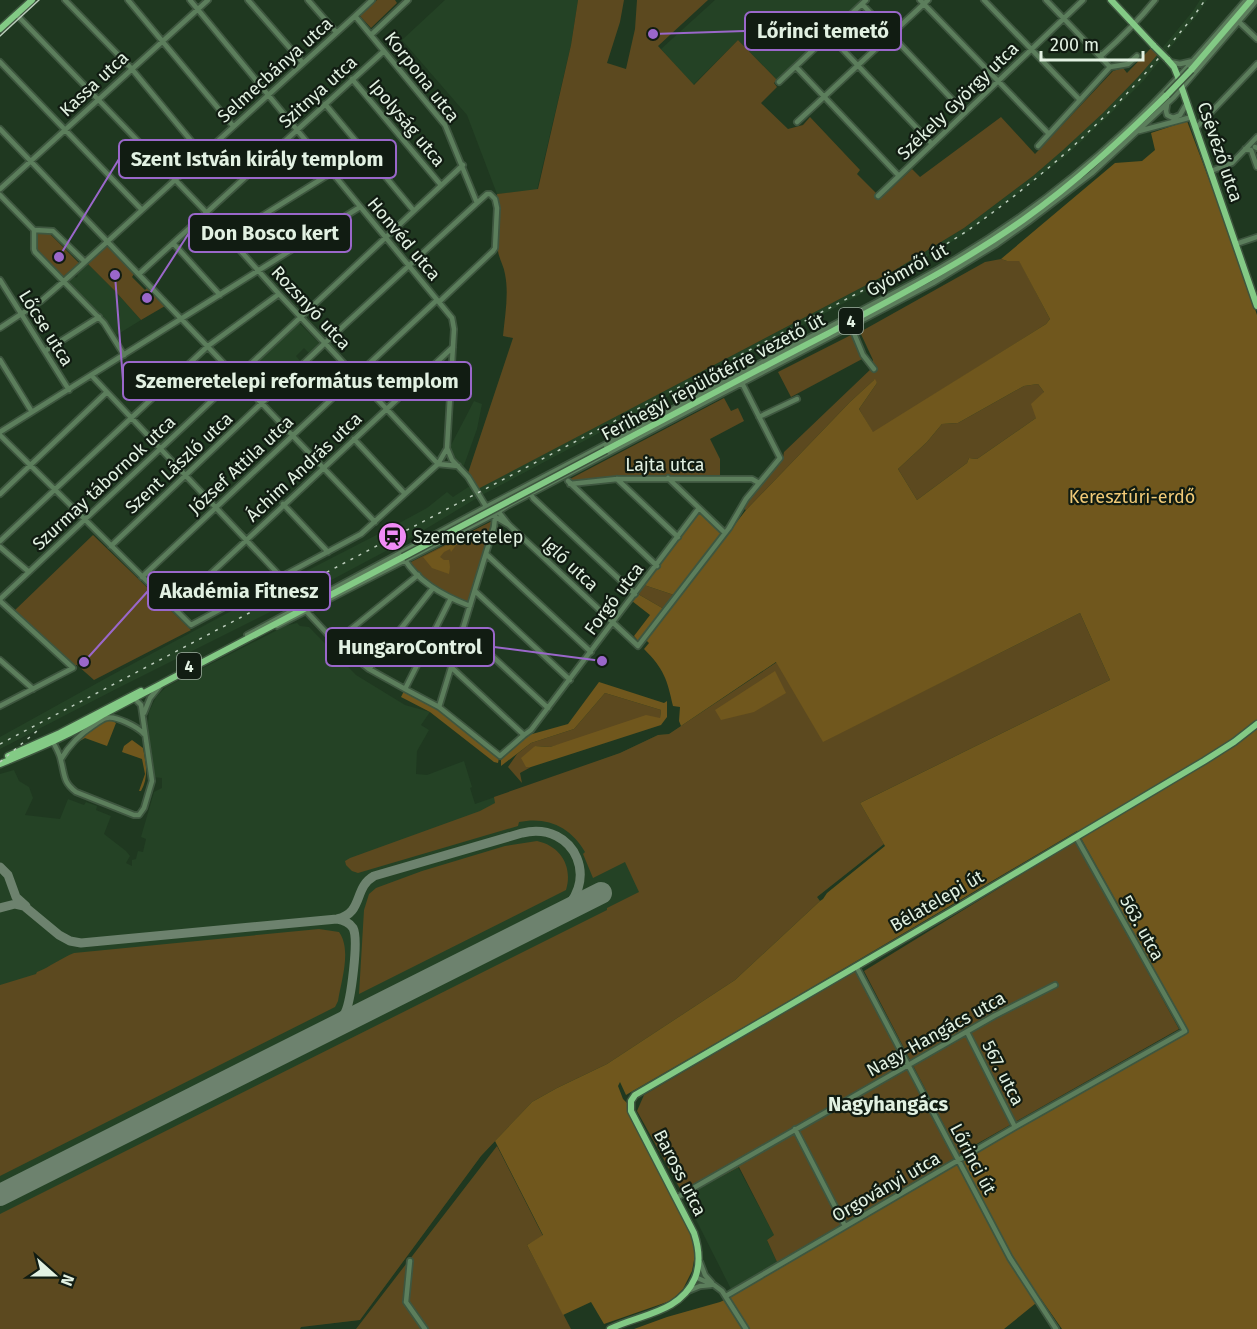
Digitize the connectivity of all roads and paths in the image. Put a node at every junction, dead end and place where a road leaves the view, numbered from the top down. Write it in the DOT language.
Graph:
graph roads {
  1 [pos="32,0"];
  2 [pos="64,0"];
  3 [pos="128,0"];
  4 [pos="190,0"];
  5 [pos="208,0"];
  6 [pos="248,0"];
  7 [pos="308,0"];
  8 [pos="362,0"];
  9 [pos="372,0"];
  10 [pos="408,0"];
  11 [pos="984,0"];
  12 [pos="1046,0"];
  13 [pos="1083,0"];
  14 [pos="1111,0"];
  15 [pos="1155,0"];
  16 [pos="1246,0"];
  17 [pos="1251,0"];
  18 [pos="1257,0"];
  19 [pos="924,1"];
  20 [pos="864,2"];
  21 [pos="366,5"];
  22 [pos="198,9"];
  23 [pos="16,14"];
  24 [pos="355,16"];
  25 [pos="1064,18"];
  26 [pos="1239,22"];
  27 [pos="1134,25"];
  28 [pos="0,29"];
  29 [pos="336,32"];
  30 [pos="892,34"];
  31 [pos="372,35"];
  32 [pos="829,35"];
  33 [pos="1257,39"];
  34 [pos="162,40"];
  35 [pos="1032,49"];
  36 [pos="384,51"];
  37 [pos="1098,54"];
  38 [pos="1137,56"];
  39 [pos="1168,61"];
  40 [pos="0,62"];
  41 [pos="1193,62"];
  42 [pos="303,63"];
  43 [pos="1257,64"];
  44 [pos="857,65"];
  45 [pos="796,67"];
  46 [pos="1110,67"];
  47 [pos="131,68"];
  48 [pos="1192,72"];
  49 [pos="1178,77"];
  50 [pos="352,79"];
  51 [pos="999,81"];
  52 [pos="780,82"];
  53 [pos="1182,88"];
  54 [pos="268,95"];
  55 [pos="1169,96"];
  56 [pos="824,97"];
  57 [pos="98,99"];
  58 [pos="1080,100"];
  59 [pos="325,104"];
  60 [pos="1187,104"];
  61 [pos="965,113"];
  62 [pos="1192,117"];
  63 [pos="797,122"];
  64 [pos="233,126"];
  65 [pos="1196,128"];
  66 [pos="0,129"];
  67 [pos="65,129"];
  68 [pos="296,130"];
  69 [pos="1137,131"];
  70 [pos="1049,134"];
  71 [pos="1255,138"];
  72 [pos="932,144"];
  73 [pos="1038,146"];
  74 [pos="1252,148"];
  75 [pos="202,154"];
  76 [pos="31,161"];
  77 [pos="463,165"];
  78 [pos="1257,167"];
  79 [pos="1211,171"];
  80 [pos="331,173"];
  81 [pos="899,176"];
  82 [pos="175,180"];
  83 [pos="441,185"];
  84 [pos="0,189"];
  85 [pos="0,195"];
  86 [pos="878,196"];
  87 [pos="477,203"];
  88 [pos="360,207"];
  89 [pos="142,210"];
  90 [pos="414,211"];
  91 [pos="206,213"];
  92 [pos="34,230"];
  93 [pos="228,237"];
  94 [pos="1257,237"];
  95 [pos="385,238"];
  96 [pos="107,241"];
  97 [pos="173,243"];
  98 [pos="1236,244"];
  99 [pos="85,262"];
  100 [pos="408,266"];
  101 [pos="259,272"];
  102 [pos="139,274"];
  103 [pos="0,280"];
  104 [pos="63,282"];
  105 [pos="279,294"];
  106 [pos="220,295"];
  107 [pos="438,301"];
  108 [pos="1257,306"];
  109 [pos="22,314"];
  110 [pos="99,317"];
  111 [pos="301,317"];
  112 [pos="182,319"];
  113 [pos="851,326"];
  114 [pos="0,328"];
  115 [pos="325,343"];
  116 [pos="208,346"];
  117 [pos="453,346"];
  118 [pos="45,351"];
  119 [pos="124,355"];
  120 [pos="0,360"];
  121 [pos="874,369"];
  122 [pos="355,375"];
  123 [pos="92,376"];
  124 [pos="237,377"];
  125 [pos="742,383"];
  126 [pos="69,390"];
  127 [pos="107,392"];
  128 [pos="797,399"];
  129 [pos="262,404"];
  130 [pos="387,409"];
  131 [pos="32,412"];
  132 [pos="759,417"];
  133 [pos="132,418"];
  134 [pos="0,434"];
  135 [pos="292,435"];
  136 [pos="354,439"];
  137 [pos="447,448"];
  138 [pos="160,450"];
  139 [pos="438,464"];
  140 [pos="30,466"];
  141 [pos="458,466"];
  142 [pos="323,468"];
  143 [pos="185,475"];
  144 [pos="565,477"];
  145 [pos="668,478"];
  146 [pos="617,479"];
  147 [pos="759,483"];
  148 [pos="570,484"];
  149 [pos="55,490"];
  150 [pos="0,493"];
  151 [pos="405,494"];
  152 [pos="531,494"];
  153 [pos="283,504"];
  154 [pos="485,504"];
  155 [pos="216,508"];
  156 [pos="699,508"];
  157 [pos="495,515"];
  158 [pos="502,519"];
  159 [pos="85,520"];
  160 [pos="375,522"];
  161 [pos="494,527"];
  162 [pos="725,533"];
  163 [pos="678,537"];
  164 [pos="245,540"];
  165 [pos="0,542"];
  166 [pos="111,546"];
  167 [pos="0,547"];
  168 [pos="328,552"];
  169 [pos="486,554"];
  170 [pos="404,558"];
  171 [pos="657,566"];
  172 [pos="28,572"];
  173 [pos="417,575"];
  174 [pos="142,577"];
  175 [pos="281,577"];
  176 [pos="433,588"];
  177 [pos="474,591"];
  178 [pos="635,594"];
  179 [pos="451,598"];
  180 [pos="0,600"];
  181 [pos="470,606"];
  182 [pos="174,608"];
  183 [pos="307,612"];
  184 [pos="613,623"];
  185 [pos="463,629"];
  186 [pos="248,637"];
  187 [pos="335,642"];
  188 [pos="591,652"];
  189 [pos="0,660"];
  190 [pos="452,667"];
  191 [pos="369,669"];
  192 [pos="570,680"];
  193 [pos="160,685"];
  194 [pos="33,689"];
  195 [pos="405,690"];
  196 [pos="133,697"];
  197 [pos="0,706"];
  198 [pos="439,707"];
  199 [pos="548,708"];
  200 [pos="143,715"];
  201 [pos="1257,724"];
  202 [pos="60,733"];
  203 [pos="144,734"];
  204 [pos="524,735"];
  205 [pos="53,742"];
  206 [pos="61,759"];
  207 [pos="0,762"];
  208 [pos="1076,837"];
  209 [pos="856,966"];
  210 [pos="1055,985"];
  211 [pos="1185,1031"];
  212 [pos="967,1032"];
  213 [pos="908,1064"];
  214 [pos="631,1101"];
  215 [pos="1015,1127"];
  216 [pos="795,1129"];
  217 [pos="959,1160"];
  218 [pos="676,1198"];
  219 [pos="846,1226"];
  220 [pos="699,1260"];
  221 [pos="410,1261"];
  222 [pos="695,1277"];
  223 [pos="714,1285"];
  224 [pos="687,1292"];
  225 [pos="726,1296"];
  226 [pos="425,1329"];
  227 [pos="610,1329"];
  228 [pos="746,1329"];
  229 [pos="1056,1329"];
  1 -- 23 [label="main road"];
  2 -- 47 [label="street"];
  3 -- 34 [label="street"];
  4 -- 22 [label="street, Honvéd utca"];
  5 -- 22 [label="street, Kassa utca"];
  6 -- 42 [label="street"];
  7 -- 29 [label="street"];
  8 -- 21 [label="street"];
  9 -- 21 [label="street, Selmecbánya utca"];
  10 -- 31 [label="street"];
  11 -- 35 [label="street"];
  12 -- 25 [label="street"];
  13 -- 25 [label="street, Székely György utca"];
  14 -- 27 [label="main road, Csévéző utca"];
  15 -- 27 [label="street"];
  16 -- 41 [label="street, Gyömrői út"];
  17 -- 48 [label="main road, Ferihegyi repülőtérre vezető út / 4"];
  18 -- 26 [label="street, Gyömrői út"];
  19 -- 30 [label="street"];
  19 -- 51 [label="street"];
  20 -- 30 [label="street"];
  20 -- 32 [label="street"];
  21 -- 24 [label="street, Selmecbánya utca"];
  22 -- 34 [label="street, Kassa utca"];
  22 -- 54 [label="street, Honvéd utca"];
  23 -- 28 [label="main road"];
  23 -- 57 [label="street, Rozsnyó utca"];
  24 -- 29 [label="street, Selmecbánya utca"];
  24 -- 31 [label="street, Korpona utca"];
  25 -- 35 [label="street, Székely György utca"];
  25 -- 37 [label="street"];
  26 -- 33 [label="street"];
  26 -- 48 [label="street, Gyömrői út"];
  27 -- 37 [label="street"];
  27 -- 39 [label="main road, Csévéző utca, bridge"];
  29 -- 42 [label="street, Selmecbánya utca"];
  30 -- 44 [label="street"];
  30 -- 61 [label="street"];
  31 -- 36 [label="street, Korpona utca"];
  32 -- 44 [label="street"];
  32 -- 45 [label="street"];
  34 -- 47 [label="street, Kassa utca"];
  34 -- 64 [label="street"];
  35 -- 51 [label="street, Székely György utca"];
  35 -- 58 [label="street"];
  36 -- 50 [label="street, Szitnya utca"];
  36 -- 77 [label="street, Korpona utca"];
  37 -- 46 [label="street"];
  38 -- 46 [label="street"];
  39 -- 41 [label="street"];
  39 -- 49 [label="main road, Csévéző utca"];
  40 -- 67 [label="street"];
  41 -- 48 [label="street"];
  41 -- 49 [label="street, Gyömrői út"];
  42 -- 54 [label="street, Selmecbánya utca"];
  43 -- 65 [label="street"];
  44 -- 56 [label="street"];
  44 -- 72 [label="street"];
  45 -- 52 [label="street"];
  45 -- 56 [label="street"];
  46 -- 58 [label="street"];
  47 -- 57 [label="street, Kassa utca"];
  47 -- 75 [label="street"];
  48 -- 53 [label="street, Gyömrői út"];
  48 -- 55 [label="main road, Ferihegyi repülőtérre vezető út / 4, bridge"];
  49 -- 53 [label="main road, Csévéző utca"];
  49 -- 55 [label="street, Gyömrői út"];
  50 -- 59 [label="street, Szitnya utca"];
  50 -- 83 [label="street, Ipolyság utca"];
  51 -- 61 [label="street, Székely György utca"];
  51 -- 70 [label="street"];
  53 -- 55 [label="street, Gyömrői út"];
  53 -- 60 [label="main road, Csévéző utca"];
  54 -- 64 [label="street, Selmecbánya utca"];
  54 -- 68 [label="street, Honvéd utca"];
  55 -- 60 [label="street"];
  55 -- 69 [label="street, Gyömrői út"];
  55 -- 154 [label="street, Gyömrői út"];
  55 -- 170 [label="main road, Ferihegyi repülőtérre vezető út / 4, bridge"];
  56 -- 63 [label="street"];
  56 -- 81 [label="street"];
  57 -- 67 [label="street, Kassa utca"];
  57 -- 82 [label="street, Rozsnyó utca"];
  58 -- 70 [label="street"];
  59 -- 68 [label="street, Szitnya utca"];
  59 -- 90 [label="street"];
  60 -- 62 [label="main road, Csévéző utca"];
  61 -- 72 [label="street, Székely György utca"];
  62 -- 65 [label="main road, Csévéző utca"];
  62 -- 69 [label="street, Gyömrői út"];
  64 -- 75 [label="street, Selmecbánya utca"];
  65 -- 79 [label="main road, Csévéző utca"];
  66 -- 76 [label="street"];
  67 -- 76 [label="street, Kassa utca"];
  67 -- 89 [label="street"];
  68 -- 80 [label="street, Honvéd utca"];
  68 -- 91 [label="street, Szitnya utca"];
  69 -- 113 [label="street, Gyömrői út"];
  70 -- 73 [label="street"];
  71 -- 74 [label="street"];
  71 -- 74 [label="street"];
  72 -- 81 [label="street, Székely György utca"];
  74 -- 78 [label="street"];
  74 -- 79 [label="street"];
  75 -- 82 [label="street, Selmecbánya utca"];
  76 -- 84 [label="street, Kassa utca"];
  76 -- 96 [label="street"];
  77 -- 83 [label="street, Szurmay tábornok utca"];
  77 -- 87 [label="street, Korpona utca"];
  79 -- 98 [label="main road, Csévéző utca"];
  80 -- 88 [label="street, Honvéd utca"];
  80 -- 93 [label="street"];
  81 -- 86 [label="street, Székely György utca"];
  82 -- 89 [label="street, Selmecbánya utca"];
  82 -- 91 [label="street, Rozsnyó utca"];
  83 -- 90 [label="street, Szurmay tábornok utca"];
  85 -- 92 [label="street"];
  87 -- 100 [label="street, Szent László utca"];
  87 -- 107 [label="street, József Attila utca"];
  88 -- 95 [label="street, Honvéd utca"];
  88 -- 101 [label="street"];
  89 -- 96 [label="street, Selmecbánya utca"];
  90 -- 95 [label="street, Szurmay tábornok utca"];
  91 -- 93 [label="street, Rozsnyó utca"];
  91 -- 97 [label="street, Szitnya utca"];
  92 -- 99 [label="street"];
  92 -- 104 [label="street"];
  93 -- 101 [label="street, Rozsnyó utca"];
  94 -- 98 [label="street"];
  95 -- 100 [label="street, Honvéd utca"];
  95 -- 111 [label="street, Szurmay tábornok utca"];
  96 -- 99 [label="street, Selmecbánya utca"];
  96 -- 102 [label="street"];
  97 -- 102 [label="street, Szitnya utca"];
  97 -- 106 [label="street"];
  98 -- 108 [label="main road, Csévéző utca"];
  99 -- 104 [label="street, Selmecbánya utca"];
  100 -- 107 [label="street, Honvéd utca"];
  100 -- 115 [label="street, Szent László utca"];
  101 -- 105 [label="street, Rozsnyó utca"];
  101 -- 106 [label="street"];
  102 -- 112 [label="street"];
  103 -- 109 [label="street, Lőcse utca"];
  104 -- 109 [label="street, Selmecbánya utca"];
  104 -- 110 [label="street"];
  105 -- 111 [label="street, Rozsnyó utca"];
  105 -- 116 [label="street"];
  106 -- 112 [label="street"];
  107 -- 117 [label="street, Honvéd utca"];
  107 -- 122 [label="street, József Attila utca"];
  109 -- 114 [label="street, Selmecbánya utca"];
  109 -- 118 [label="street, Lőcse utca"];
  110 -- 118 [label="street"];
  110 -- 119 [label="street"];
  111 -- 115 [label="street, Rozsnyó utca"];
  111 -- 124 [label="street, Szurmay tábornok utca"];
  112 -- 116 [label="street"];
  112 -- 119 [label="street"];
  113 -- 121 [label="street"];
  113 -- 125 [label="street, Gyömrői út"];
  115 -- 122 [label="street, Rozsnyó utca"];
  115 -- 129 [label="street, Szent László utca"];
  116 -- 124 [label="street"];
  116 -- 133 [label="street"];
  117 -- 130 [label="street, Áchim András utca"];
  117 -- 137 [label="street, Honvéd utca"];
  118 -- 126 [label="street, Lőcse utca"];
  119 -- 123 [label="street"];
  120 -- 131 [label="street"];
  122 -- 130 [label="street, Rozsnyó utca"];
  122 -- 135 [label="street, József Attila utca"];
  123 -- 126 [label="street"];
  123 -- 127 [label="street"];
  124 -- 129 [label="street"];
  124 -- 138 [label="street, Szurmay tábornok utca"];
  125 -- 132 [label="street"];
  125 -- 144 [label="street, Gyömrői út"];
  126 -- 131 [label="street"];
  127 -- 133 [label="street"];
  127 -- 140 [label="street"];
  128 -- 132 [label="street"];
  129 -- 135 [label="street"];
  129 -- 143 [label="street, Szent László utca"];
  130 -- 136 [label="street, Áchim András utca"];
  130 -- 139 [label="street, Rozsnyó utca"];
  131 -- 134 [label="street"];
  132 -- 147 [label="street"];
  133 -- 138 [label="street"];
  133 -- 149 [label="street"];
  134 -- 140 [label="street"];
  135 -- 142 [label="street"];
  135 -- 155 [label="street, József Attila utca"];
  136 -- 142 [label="street, Áchim András utca"];
  136 -- 151 [label="street"];
  137 -- 139 [label="street"];
  137 -- 141 [label="street"];
  138 -- 143 [label="street"];
  138 -- 159 [label="street, Szurmay tábornok utca"];
  139 -- 141 [label="street"];
  139 -- 151 [label="street"];
  140 -- 149 [label="street"];
  140 -- 150 [label="street"];
  141 -- 154 [label="street"];
  142 -- 153 [label="street, Áchim András utca"];
  142 -- 160 [label="street"];
  143 -- 155 [label="street"];
  143 -- 166 [label="street, Szent László utca"];
  144 -- 148 [label="street"];
  144 -- 152 [label="street, Gyömrői út"];
  145 -- 146 [label="street, Lajta utca"];
  145 -- 147 [label="street, Lajta utca"];
  145 -- 156 [label="street"];
  146 -- 148 [label="street, Lajta utca"];
  146 -- 163 [label="street"];
  147 -- 162 [label="street"];
  148 -- 171 [label="street"];
  149 -- 159 [label="street"];
  149 -- 165 [label="street"];
  151 -- 160 [label="street"];
  152 -- 157 [label="street, Gyömrői út"];
  152 -- 178 [label="street"];
  153 -- 164 [label="street, Áchim András utca"];
  153 -- 168 [label="street"];
  154 -- 157 [label="street"];
  154 -- 186 [label="street"];
  155 -- 164 [label="street"];
  155 -- 174 [label="street, József Attila utca"];
  156 -- 162 [label="street"];
  156 -- 163 [label="street, Forgó utca"];
  157 -- 158 [label="street, Igló utca"];
  157 -- 161 [label="street"];
  157 -- 170 [label="street, Gyömrői út"];
  158 -- 161 [label="street"];
  158 -- 184 [label="street, Igló utca"];
  159 -- 166 [label="street"];
  159 -- 172 [label="street, Szurmay tábornok utca"];
  160 -- 168 [label="street"];
  161 -- 169 [label="street"];
  162 -- 184 [label="street, Igló utca"];
  163 -- 171 [label="street, Forgó utca"];
  164 -- 175 [label="street"];
  164 -- 182 [label="street, Áchim András utca"];
  166 -- 174 [label="street"];
  167 -- 172 [label="street"];
  168 -- 175 [label="street"];
  169 -- 177 [label="street"];
  169 -- 188 [label="street"];
  170 -- 173 [label="street"];
  170 -- 183 [label="street, Gyömrői út"];
  170 -- 186 [label="main road, Ferihegyi repülőtérre vezető út / 4"];
  171 -- 178 [label="street, Forgó utca"];
  172 -- 180 [label="street, Szurmay tábornok utca"];
  173 -- 176 [label="street"];
  173 -- 187 [label="street"];
  174 -- 182 [label="street"];
  175 -- 182 [label="street"];
  176 -- 179 [label="street"];
  176 -- 191 [label="street"];
  177 -- 181 [label="street"];
  177 -- 192 [label="street"];
  178 -- 184 [label="street, Forgó utca"];
  179 -- 181 [label="street"];
  179 -- 195 [label="street"];
  180 -- 194 [label="street"];
  181 -- 185 [label="street"];
  183 -- 186 [label="street, Gyömrői út"];
  183 -- 187 [label="street"];
  184 -- 188 [label="street, Forgó utca"];
  185 -- 190 [label="street"];
  185 -- 199 [label="street"];
  186 -- 193 [label="main road, Ferihegyi repülőtérre vezető út / 4"];
  186 -- 196 [label="main road, Ferihegyi repülőtérre vezető út / 4"];
  187 -- 191 [label="street"];
  188 -- 192 [label="street, Forgó utca"];
  189 -- 194 [label="street"];
  190 -- 198 [label="street"];
  190 -- 204 [label="street"];
  191 -- 195 [label="street"];
  192 -- 199 [label="street, Forgó utca"];
  193 -- 196 [label="main road, Ferihegyi repülőtérre vezető út / 4"];
  193 -- 200 [label="street"];
  194 -- 197 [label="street"];
  195 -- 198 [label="street"];
  196 -- 200 [label="street"];
  196 -- 202 [label="main road, Ferihegyi repülőtérre vezető út / 4"];
  196 -- 205 [label="main road, Ferihegyi repülőtérre vezető út / 4"];
  198 -- 204 [label="street, Forgó utca"];
  199 -- 204 [label="street, Forgó utca"];
  200 -- 203 [label="street"];
  201 -- 208 [label="main road, Bélatelepi út"];
  202 -- 205 [label="street"];
  202 -- 207 [label="main road, Ferihegyi repülőtérre vezető út / 4"];
  203 -- 206 [label="street"];
  203 -- 206 [label="street"];
  205 -- 206 [label="street"];
  205 -- 207 [label="main road, Ferihegyi repülőtérre vezető út / 4"];
  208 -- 209 [label="main road, Bélatelepi út"];
  208 -- 211 [label="street, 563. utca"];
  209 -- 213 [label="street, Lőrinci út"];
  209 -- 214 [label="main road, Bélatelepi út"];
  210 -- 212 [label="street, Nagy-Hangács utca"];
  211 -- 215 [label="street, Orgoványi utca"];
  212 -- 213 [label="street, Nagy-Hangács utca"];
  212 -- 215 [label="street, 567. utca"];
  213 -- 216 [label="street, Nagy-Hangács utca"];
  213 -- 217 [label="street, Lőrinci út"];
  214 -- 218 [label="main road, Baross utca"];
  215 -- 217 [label="street, Orgoványi utca"];
  216 -- 218 [label="street, Nagy-Hangács utca"];
  216 -- 219 [label="street"];
  217 -- 219 [label="street, Orgoványi utca"];
  217 -- 229 [label="street, Lőrinci út"];
  218 -- 220 [label="main road, Baross utca"];
  219 -- 225 [label="street, Orgoványi utca"];
  220 -- 222 [label="main road, Baross utca"];
  220 -- 223 [label="street, Baross utca"];
  221 -- 226 [label="street"];
  222 -- 223 [label="street, Baross utca"];
  222 -- 224 [label="main road"];
  223 -- 224 [label="street"];
  223 -- 225 [label="street, Baross utca"];
  224 -- 227 [label="main road"];
  225 -- 228 [label="street, Baross utca"];
}
